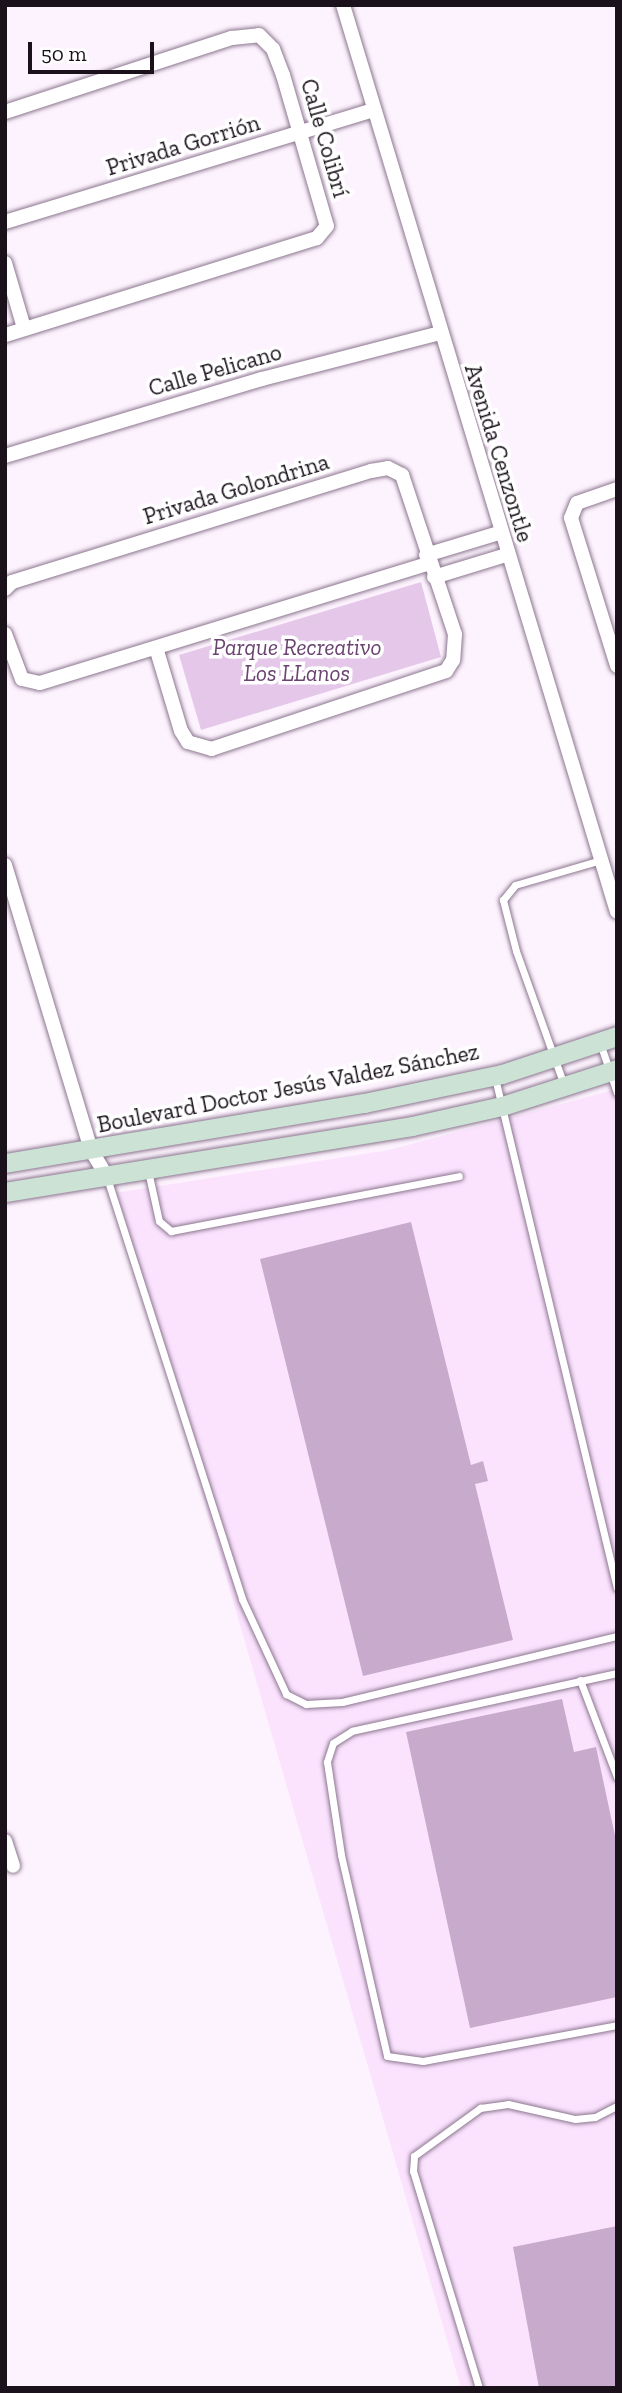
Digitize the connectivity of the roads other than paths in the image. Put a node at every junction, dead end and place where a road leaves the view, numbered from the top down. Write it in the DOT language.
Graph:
graph roads {
  1 [pos="343,5"];
  2 [pos="374,110"];
  3 [pos="5,112"];
  4 [pos="299,133"];
  5 [pos="5,222"];
  6 [pos="5,263"];
  7 [pos="24,328"];
  8 [pos="440,333"];
  9 [pos="5,335"];
  10 [pos="5,456"];
  11 [pos="617,489"];
  12 [pos="499,533"];
  13 [pos="506,555"];
  14 [pos="430,565"];
  15 [pos="5,589"];
  16 [pos="5,634"];
  17 [pos="157,651"];
  18 [pos="617,666"];
  19 [pos="601,860"];
  20 [pos="5,865"];
  21 [pos="617,912"];
  22 [pos="608,1039"];
  23 [pos="554,1056"];
  24 [pos="613,1070"];
  25 [pos="494,1075"];
  26 [pos="564,1086"];
  27 [pos="617,1093"];
  28 [pos="502,1106"];
  29 [pos="91,1150"];
  30 [pos="5,1163"];
  31 [pos="148,1171"];
  32 [pos="459,1176"];
  33 [pos="107,1177"];
  34 [pos="5,1192"];
  35 [pos="617,1588"];
  36 [pos="617,1636"];
  37 [pos="617,1673"];
  38 [pos="580,1680"];
  39 [pos="617,1777"];
  40 [pos="5,1840"];
  41 [pos="13,1866"];
  42 [pos="617,2025"];
  43 [pos="617,2106"];
  44 [pos="480,2388"];
  1 -- 2 [label="street, Avenida Cenzontle"];
  2 -- 4 [label="street, Privada Gorrión"];
  2 -- 8 [label="street, Avenida Cenzontle"];
  3 -- 4 [label="street, Calle Colibrí"];
  4 -- 5 [label="street, Privada Gorrión"];
  4 -- 7 [label="street, Calle Colibrí"];
  6 -- 7 [label="street"];
  7 -- 9 [label="street, Calle Colibrí"];
  8 -- 10 [label="street, Calle Pelicano"];
  8 -- 12 [label="street, Avenida Cenzontle"];
  11 -- 18 [label="street"];
  12 -- 13 [label="street, Avenida Cenzontle"];
  12 -- 14 [label="street"];
  13 -- 14 [label="street"];
  13 -- 19 [label="street, Avenida Cenzontle"];
  14 -- 15 [label="street, Privada Golondrina"];
  14 -- 17 [label="street"];
  14 -- 17 [label="street, Privada Golondrina"];
  16 -- 17 [label="street"];
  19 -- 21 [label="street, Avenida Cenzontle"];
  19 -- 23 [label="lane"];
  20 -- 29 [label="street"];
  22 -- 23 [label="main road, Boulevard Doctor Jesús Valdez Sánchez"];
  22 -- 24 [label="lane"];
  23 -- 25 [label="main road, Boulevard Doctor Jesús Valdez Sánchez"];
  23 -- 26 [label="lane"];
  24 -- 26 [label="main road"];
  24 -- 27 [label="lane"];
  25 -- 28 [label="lane"];
  25 -- 29 [label="main road, Boulevard Doctor Jesús Valdez Sánchez"];
  26 -- 28 [label="main road"];
  28 -- 31 [label="main road"];
  28 -- 35 [label="lane"];
  29 -- 30 [label="main road, Boulevard Doctor Jesús Valdez Sánchez"];
  29 -- 33 [label="street"];
  31 -- 32 [label="lane"];
  31 -- 33 [label="main road"];
  33 -- 34 [label="main road"];
  33 -- 36 [label="lane"];
  37 -- 38 [label="lane"];
  38 -- 39 [label="lane"];
  38 -- 42 [label="lane"];
  40 -- 41 [label="street"];
  43 -- 44 [label="lane"];
}
